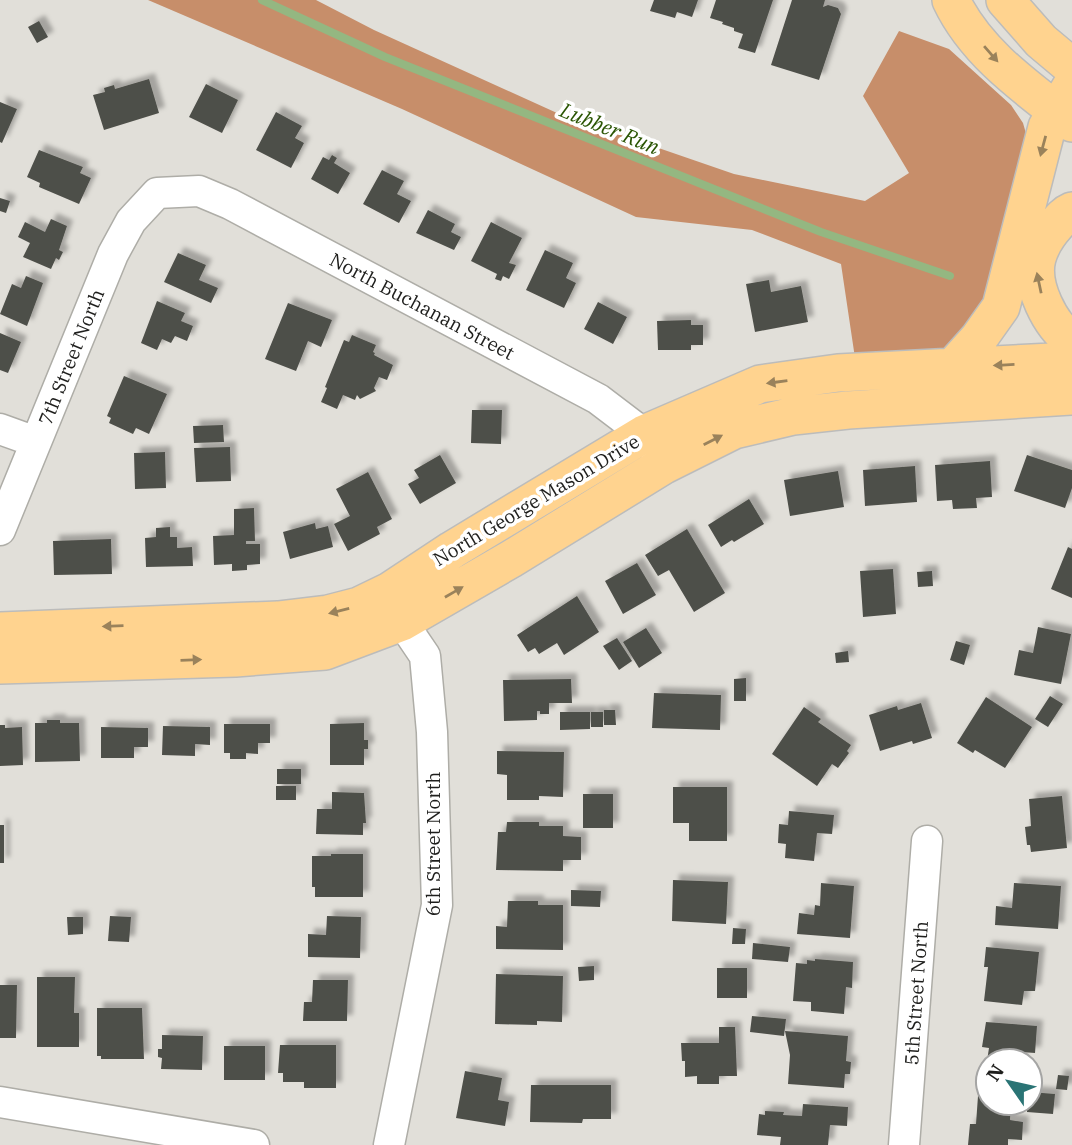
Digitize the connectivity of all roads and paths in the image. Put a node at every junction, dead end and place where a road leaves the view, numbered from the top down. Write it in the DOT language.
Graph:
graph roads {
  1 [pos="951,0"];
  2 [pos="1005,0"];
  3 [pos="1072,67"];
  4 [pos="1067,106"];
  5 [pos="157,193"];
  6 [pos="1072,211"];
  7 [pos="1072,341"];
  8 [pos="1072,361"];
  9 [pos="953,367"];
  10 [pos="1069,398"];
  11 [pos="0,429"];
  12 [pos="644,434"];
  13 [pos="36,442"];
  14 [pos="664,465"];
  15 [pos="0,530"];
  16 [pos="396,607"];
  17 [pos="0,631"];
  18 [pos="0,665"];
  19 [pos="927,841"];
  20 [pos="0,1102"];
  21 [pos="254,1145"];
  22 [pos="389,1145"];
  23 [pos="904,1145"];
  1 -- 4 [label="main road, one-way"];
  2 -- 3 [label="main road"];
  4 -- 9 [label="main road, one-way"];
  5 -- 12 [label="street, North Buchanan Street"];
  5 -- 13 [label="street, 7th Street North"];
  7 -- 6 [label="main road, one-way"];
  8 -- 9 [label="main road, North George Mason Drive, one-way"];
  9 -- 12 [label="main road, North George Mason Drive, one-way"];
  14 -- 10 [label="main road, North George Mason Drive, one-way"];
  11 -- 13 [label="street"];
  12 -- 14 [label="street, North Buchanan Street"];
  12 -- 16 [label="main road, North George Mason Drive"];
  13 -- 15 [label="street, 7th Street North"];
  16 -- 14 [label="main road, North George Mason Drive, one-way"];
  16 -- 17 [label="main road, North George Mason Drive, one-way"];
  18 -- 16 [label="main road, North George Mason Drive, one-way"];
  16 -- 22 [label="street, 6th Street North"];
  19 -- 23 [label="street, 5th Street North"];
  20 -- 21 [label="street"];
}
